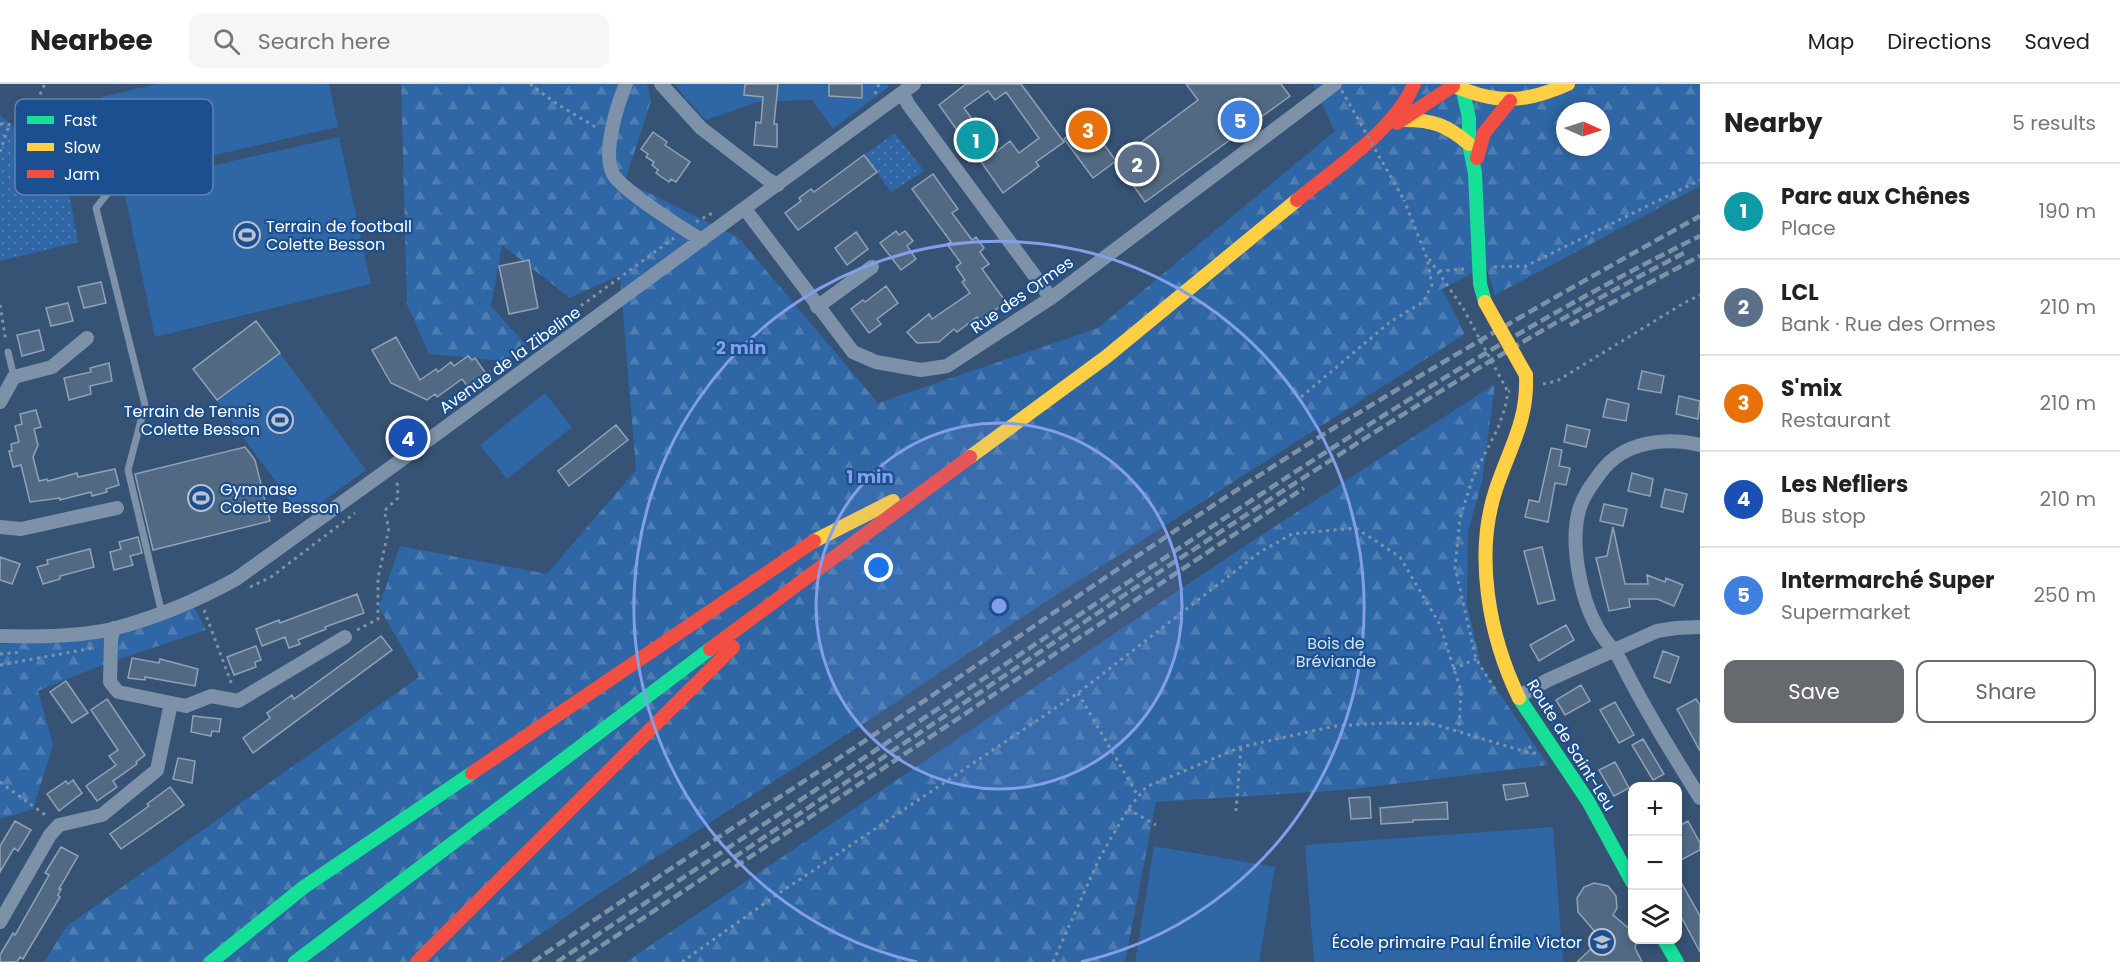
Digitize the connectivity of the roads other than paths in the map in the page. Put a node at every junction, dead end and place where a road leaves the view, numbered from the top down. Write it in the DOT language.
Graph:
graph roads {
  1 [pos="626,84"];
  2 [pos="661,84"];
  3 [pos="914,84"];
  4 [pos="1337,84"];
  5 [pos="1414,84"];
  6 [pos="1568,84"];
  7 [pos="1456,87"];
  8 [pos="903,94"];
  9 [pos="1510,101"];
  10 [pos="1404,120"];
  11 [pos="1382,130"];
  12 [pos="1470,144"];
  13 [pos="1475,173"];
  14 [pos="778,185"];
  15 [pos="106,195"];
  16 [pos="745,209"];
  17 [pos="702,240"];
  18 [pos="872,267"];
  19 [pos="1051,298"];
  20 [pos="818,307"];
  21 [pos="87,338"];
  22 [pos="8,351"];
  23 [pos="14,377"];
  24 [pos="0,402"];
  25 [pos="1700,445"];
  26 [pos="954,470"];
  27 [pos="117,508"];
  28 [pos="0,526"];
  29 [pos="794,588"];
  30 [pos="162,614"];
  31 [pos="1700,627"];
  32 [pos="114,628"];
  33 [pos="0,636"];
  34 [pos="345,637"];
  35 [pos="1615,651"];
  36 [pos="1519,696"];
  37 [pos="171,703"];
  38 [pos="1700,798"];
  39 [pos="1628,875"];
  40 [pos="0,922"];
  41 [pos="1667,944"];
  42 [pos="211,962"];
  43 [pos="295,962"];
  44 [pos="417,962"];
  45 [pos="1677,962"];
  1 -- 17 [label="street"];
  2 -- 14 [label="street"];
  3 -- 8 [label="street, Avenue de la Zibeline"];
  4 -- 19 [label="street, Rue des Ormes"];
  5 -- 11 [label="main road"];
  6 -- 9 [label="main road"];
  7 -- 9 [label="main road"];
  7 -- 10 [label="main road"];
  7 -- 12 [label="main road"];
  8 -- 14 [label="street, Avenue de la Zibeline"];
  8 -- 19 [label="street"];
  9 -- 13 [label="main road"];
  10 -- 11 [label="main road"];
  10 -- 12 [label="main road"];
  11 -- 26 [label="main road"];
  12 -- 13 [label="main road"];
  13 -- 36 [label="main road, Route de Saint-Leu, bridge"];
  14 -- 16 [label="street, Avenue de la Zibeline"];
  15 -- 30 [label="lane"];
  16 -- 17 [label="street, Avenue de la Zibeline"];
  16 -- 20 [label="street, Rue des Ormes"];
  17 -- 30 [label="street, Avenue de la Zibeline"];
  18 -- 20 [label="street"];
  19 -- 20 [label="street, Rue des Ormes"];
  21 -- 23 [label="street"];
  22 -- 23 [label="lane"];
  23 -- 24 [label="street"];
  25 -- 35 [label="street"];
  26 -- 29 [label="main road"];
  26 -- 42 [label="main road"];
  27 -- 28 [label="street"];
  29 -- 43 [label="main road"];
  29 -- 44 [label="main road"];
  30 -- 32 [label="street, Avenue de la Zibeline"];
  31 -- 35 [label="street"];
  32 -- 33 [label="street, Avenue de la Zibeline"];
  32 -- 37 [label="street"];
  34 -- 37 [label="street"];
  35 -- 36 [label="street"];
  35 -- 38 [label="street"];
  36 -- 39 [label="main road, Route de Saint-Leu"];
  37 -- 40 [label="street"];
  41 -- 45 [label="main road"];
}
